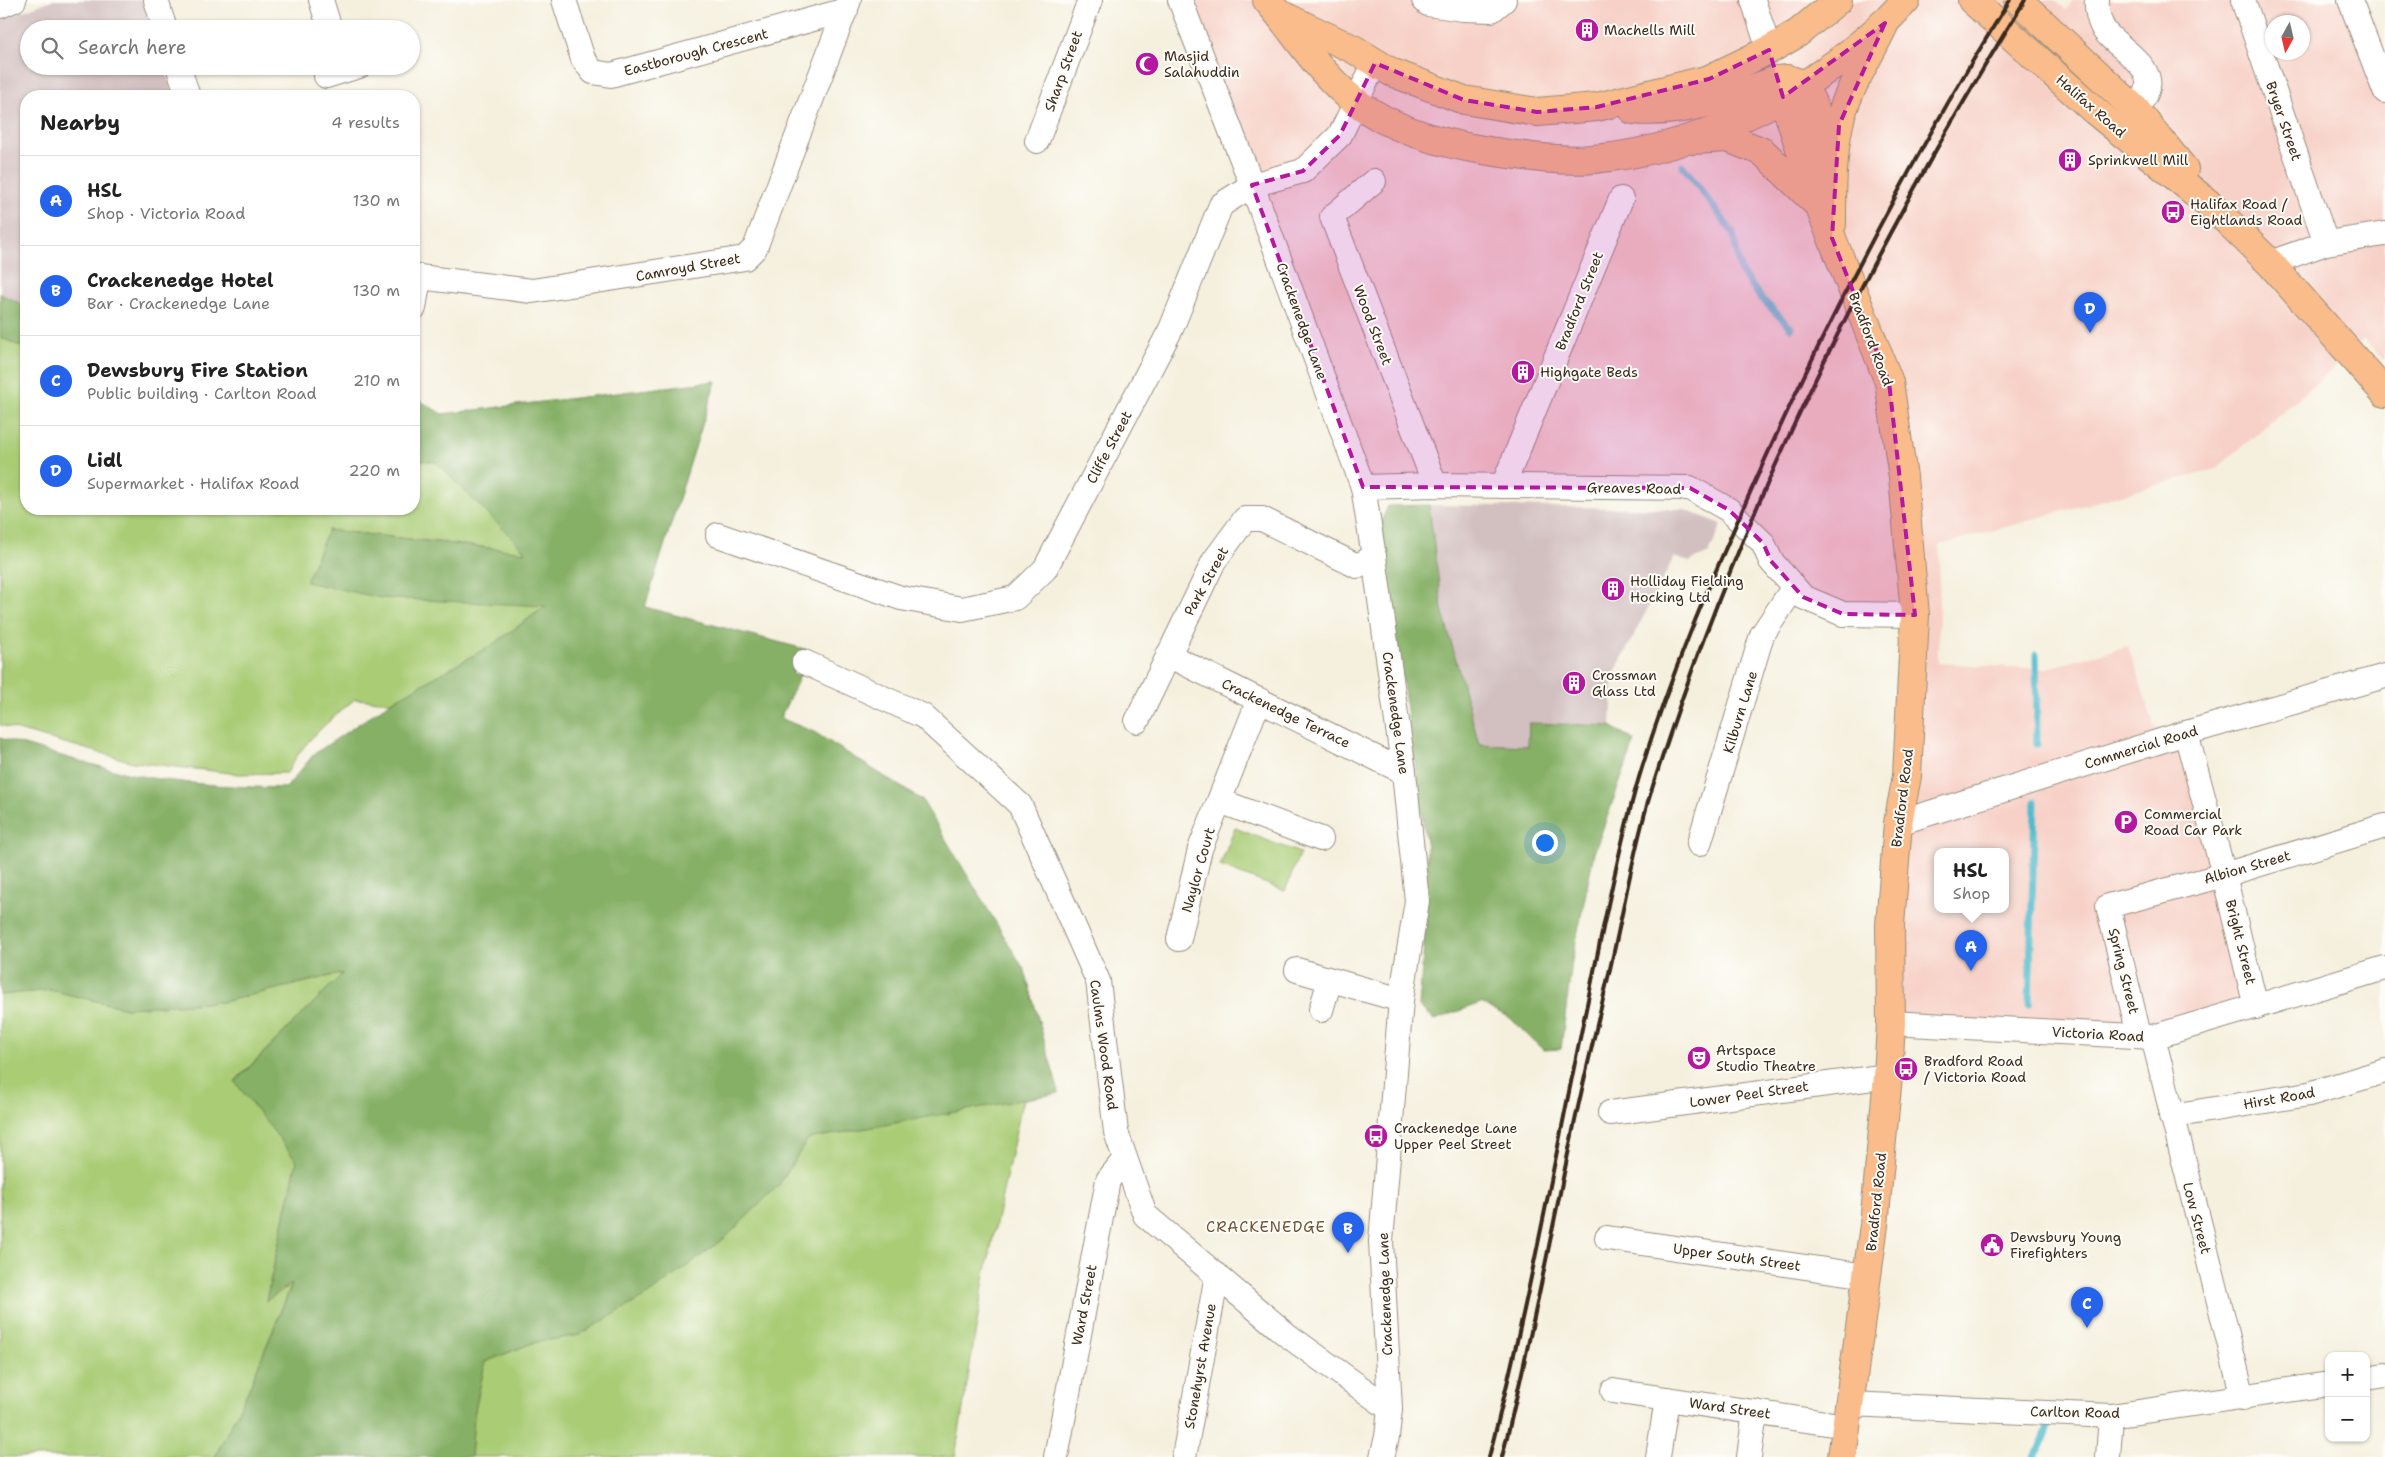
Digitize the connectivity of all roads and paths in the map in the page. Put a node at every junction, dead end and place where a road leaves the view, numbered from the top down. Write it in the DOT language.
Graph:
graph roads {
  1 [pos="14,0"];
  2 [pos="156,0"];
  3 [pos="321,0"];
  4 [pos="564,0"];
  5 [pos="1090,0"];
  6 [pos="1180,0"];
  7 [pos="1424,0"];
  8 [pos="1504,0"];
  9 [pos="1753,0"];
  10 [pos="1838,0"];
  11 [pos="1906,0"];
  12 [pos="1972,0"];
  13 [pos="2018,0"];
  14 [pos="2096,0"];
  15 [pos="2243,0"];
  16 [pos="2350,0"];
  17 [pos="848,5"];
  18 [pos="0,6"];
  19 [pos="1273,7"];
  20 [pos="162,20"];
  21 [pos="327,20"];
  22 [pos="1885,24"];
  23 [pos="1769,50"];
  24 [pos="1375,62"];
  25 [pos="181,75"];
  26 [pos="1788,87"];
  27 [pos="186,90"];
  28 [pos="2385,91"];
  29 [pos="2140,101"];
  30 [pos="1356,102"];
  31 [pos="1597,107"];
  32 [pos="1689,140"];
  33 [pos="1037,141"];
  34 [pos="1374,180"];
  35 [pos="1252,185"];
  36 [pos="1621,199"];
  37 [pos="1826,200"];
  38 [pos="2214,208"];
  39 [pos="2385,234"];
  40 [pos="2326,243"];
  41 [pos="2270,263"];
  42 [pos="420,278"];
  43 [pos="2385,392"];
  44 [pos="1434,485"];
  45 [pos="1503,486"];
  46 [pos="1363,487"];
  47 [pos="718,535"];
  48 [pos="1374,557"];
  49 [pos="1794,587"];
  50 [pos="1915,615"];
  51 [pos="1168,655"];
  52 [pos="804,662"];
  53 [pos="2385,676"];
  54 [pos="1259,700"];
  55 [pos="1137,721"];
  56 [pos="2186,733"];
  57 [pos="1404,772"];
  58 [pos="1220,801"];
  59 [pos="1898,823"];
  60 [pos="2385,826"];
  61 [pos="1321,838"];
  62 [pos="1699,844"];
  63 [pos="2224,875"];
  64 [pos="2108,906"];
  65 [pos="1179,939"];
  66 [pos="2385,968"];
  67 [pos="1297,970"];
  68 [pos="1330,980"];
  69 [pos="1401,1000"];
  70 [pos="2256,1007"];
  71 [pos="1321,1010"];
  72 [pos="1891,1023"];
  73 [pos="2146,1036"];
  74 [pos="2385,1071"];
  75 [pos="1888,1076"];
  76 [pos="1610,1113"];
  77 [pos="2172,1116"];
  78 [pos="1125,1159"];
  79 [pos="1607,1238"];
  80 [pos="1217,1275"];
  81 [pos="1867,1276"];
  82 [pos="2385,1375"];
  83 [pos="2370,1377"];
  84 [pos="2325,1385"];
  85 [pos="1613,1391"];
  86 [pos="2243,1398"];
  87 [pos="1667,1399"];
  88 [pos="1390,1409"];
  89 [pos="1755,1412"];
  90 [pos="1848,1415"];
  91 [pos="2111,1416"];
  92 [pos="1056,1457"];
  93 [pos="1184,1457"];
  94 [pos="1382,1457"];
  95 [pos="1658,1457"];
  96 [pos="1749,1457"];
  97 [pos="1842,1457"];
  98 [pos="2108,1457"];
  1 -- 18 [label="street"];
  2 -- 20 [label="street"];
  3 -- 21 [label="street"];
  4 -- 17 [label="street, Eastborough Crescent"];
  5 -- 33 [label="street, Sharp Street"];
  6 -- 35 [label="street, Crackenedge Lane"];
  7 -- 8 [label="street"];
  9 -- 23 [label="street"];
  10 -- 23 [label="main road"];
  11 -- 22 [label="main road"];
  12 -- 38 [label="main road, Halifax Road"];
  13 -- 29 [label="main road, Halifax Road"];
  14 -- 29 [label="street"];
  15 -- 40 [label="street, Bryer Street"];
  16 -- 28 [label="street"];
  17 -- 42 [label="street, Camroyd Street"];
  19 -- 24 [label="main road"];
  19 -- 30 [label="main road"];
  22 -- 26 [label="main road"];
  22 -- 37 [label="main road"];
  23 -- 26 [label="main road, Bradford Road"];
  23 -- 31 [label="main road"];
  24 -- 30 [label="street, Cliffe Street"];
  24 -- 31 [label="main road"];
  25 -- 27 [label="street"];
  26 -- 31 [label="main road"];
  26 -- 32 [label="main road"];
  26 -- 37 [label="main road, Bradford Road"];
  29 -- 38 [label="main road, Halifax Road"];
  30 -- 32 [label="main road"];
  30 -- 35 [label="street, Cliffe Street"];
  32 -- 37 [label="main road"];
  34 -- 44 [label="street, Wood Street"];
  35 -- 46 [label="street, Crackenedge Lane"];
  35 -- 47 [label="street, Cliffe Street"];
  36 -- 45 [label="street, Bradford Street"];
  37 -- 50 [label="main road, Bradford Road"];
  38 -- 41 [label="main road, Halifax Road"];
  39 -- 40 [label="street"];
  40 -- 41 [label="street"];
  41 -- 43 [label="main road, Halifax Road"];
  44 -- 45 [label="street, Greaves Road"];
  44 -- 46 [label="street, Greaves Road"];
  45 -- 49 [label="street, Greaves Road"];
  46 -- 48 [label="street, Crackenedge Lane"];
  48 -- 51 [label="street, Park Street"];
  48 -- 57 [label="street, Crackenedge Lane"];
  49 -- 50 [label="street, Greaves Road"];
  49 -- 62 [label="street, Kilburn Lane"];
  50 -- 59 [label="main road, Bradford Road"];
  51 -- 54 [label="street, Crackenedge Terrace"];
  51 -- 55 [label="street, Park Street"];
  52 -- 78 [label="street, Caulms Wood Road"];
  53 -- 56 [label="street, Commercial Road"];
  54 -- 57 [label="street, Crackenedge Terrace"];
  54 -- 58 [label="street, Naylor Court"];
  56 -- 59 [label="street, Commercial Road"];
  56 -- 63 [label="street, Bright Street"];
  57 -- 69 [label="street, Crackenedge Lane"];
  58 -- 61 [label="street"];
  58 -- 65 [label="street, Naylor Court"];
  59 -- 72 [label="main road, Bradford Road"];
  60 -- 63 [label="street, Albion Street"];
  63 -- 64 [label="street, Albion Street"];
  63 -- 70 [label="street, Bright Street"];
  64 -- 73 [label="street, Spring Street"];
  66 -- 70 [label="street, Victoria Road"];
  67 -- 68 [label="street"];
  68 -- 69 [label="street"];
  68 -- 71 [label="street"];
  69 -- 88 [label="street, Crackenedge Lane"];
  70 -- 73 [label="street, Victoria Road"];
  72 -- 73 [label="street, Victoria Road"];
  72 -- 75 [label="main road, Bradford Road"];
  73 -- 77 [label="street, Low Street"];
  74 -- 77 [label="street, Hirst Road"];
  75 -- 76 [label="street, Lower Peel Street"];
  75 -- 81 [label="main road, Bradford Road"];
  77 -- 86 [label="street, Low Street"];
  78 -- 80 [label="street, Caulms Wood Road"];
  78 -- 92 [label="street, Ward Street"];
  79 -- 81 [label="street, Upper South Street"];
  80 -- 88 [label="street, Caulms Wood Road"];
  80 -- 93 [label="street, Stonehyrst Avenue"];
  81 -- 90 [label="main road, Bradford Road"];
  82 -- 83 [label="street"];
  84 -- 86 [label="street, Carlton Road"];
  85 -- 87 [label="street, Ward Street"];
  86 -- 91 [label="street, Carlton Road"];
  87 -- 89 [label="street, Ward Street"];
  87 -- 95 [label="street"];
  88 -- 94 [label="street, Crackenedge Lane"];
  89 -- 90 [label="street, Ward Street"];
  89 -- 96 [label="street"];
  90 -- 91 [label="street, Carlton Road"];
  90 -- 97 [label="main road, Bradford Road"];
  91 -- 98 [label="street"];
}
